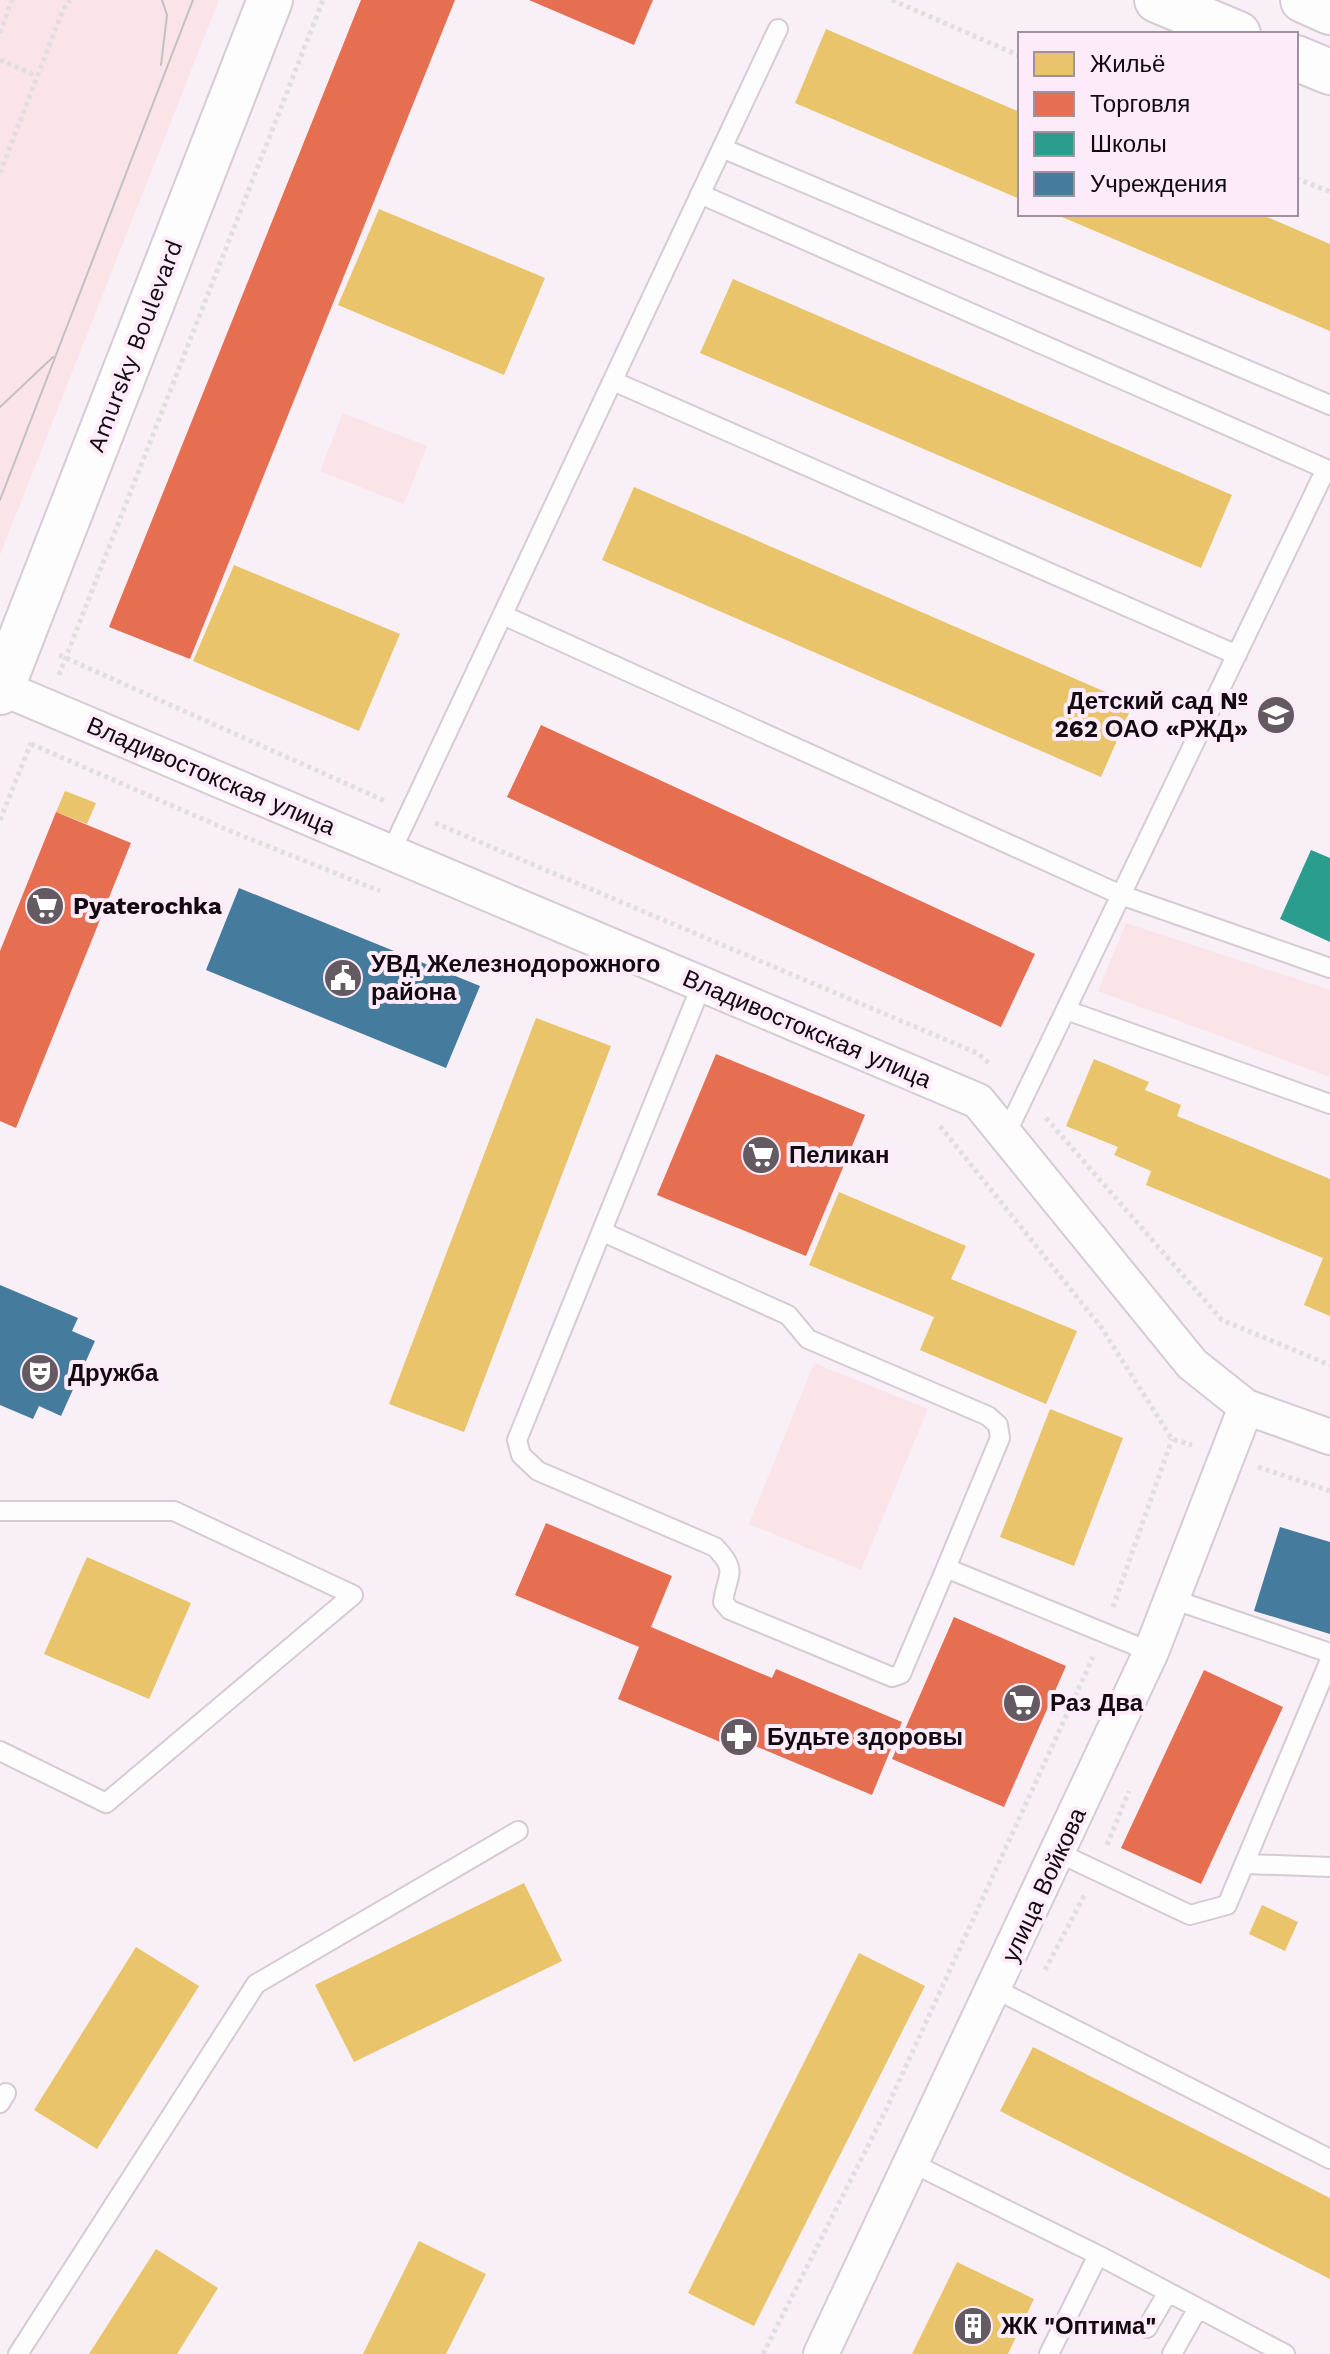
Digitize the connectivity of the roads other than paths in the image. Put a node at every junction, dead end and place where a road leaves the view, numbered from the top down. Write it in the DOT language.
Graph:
graph roads {
  1 [pos="270,0"];
  2 [pos="1157,0"];
  3 [pos="1303,0"];
  4 [pos="1330,12"];
  5 [pos="778,29"];
  6 [pos="1233,32"];
  7 [pos="1298,59"];
  8 [pos="1330,72"];
  9 [pos="722,148"];
  10 [pos="700,194"];
  11 [pos="613,381"];
  12 [pos="1330,405"];
  13 [pos="1328,470"];
  14 [pos="503,615"];
  15 [pos="1237,655"];
  16 [pos="1,690"];
  17 [pos="391,852"];
  18 [pos="1121,895"];
  19 [pos="1330,968"];
  20 [pos="702,984"];
  21 [pos="1066,1010"];
  22 [pos="1330,1104"];
  23 [pos="1006,1134"];
  24 [pos="603,1232"];
  25 [pos="1246,1407"];
  26 [pos="1330,1437"];
  27 [pos="0,1511"];
  28 [pos="946,1568"];
  29 [pos="1172,1599"];
  30 [pos="1151,1652"];
  31 [pos="1330,1653"];
  32 [pos="1330,1660"];
  33 [pos="0,1751"];
  34 [pos="518,1831"];
  35 [pos="1059,1853"];
  36 [pos="1246,1864"];
  37 [pos="1330,1867"];
  38 [pos="995,1989"];
  39 [pos="1330,2159"];
  40 [pos="912,2163"];
  41 [pos="1098,2255"];
  42 [pos="1168,2292"];
  43 [pos="1198,2308"];
  44 [pos="1147,2328"];
  45 [pos="18,2354"];
  46 [pos="821,2354"];
  47 [pos="1049,2354"];
  48 [pos="1172,2354"];
  49 [pos="1285,2354"];
  1 -- 16 [label="street, Amursky Boulevard"];
  2 -- 6 [label="street"];
  3 -- 4 [label="street"];
  5 -- 9 [label="lane"];
  7 -- 8 [label="street"];
  9 -- 10 [label="lane"];
  9 -- 12 [label="lane"];
  10 -- 11 [label="lane"];
  10 -- 13 [label="lane"];
  11 -- 14 [label="lane"];
  11 -- 15 [label="lane"];
  13 -- 15 [label="lane"];
  14 -- 17 [label="lane"];
  14 -- 18 [label="lane"];
  15 -- 18 [label="lane"];
  16 -- 17 [label="street, Владивостокская улица"];
  17 -- 20 [label="street, Владивостокская улица"];
  18 -- 19 [label="lane"];
  18 -- 21 [label="lane"];
  20 -- 23 [label="street, Владивостокская улица"];
  20 -- 24 [label="lane"];
  21 -- 22 [label="lane"];
  21 -- 23 [label="lane"];
  23 -- 25 [label="street, Владивостокская улица"];
  24 -- 28 [label="lane"];
  24 -- 28 [label="lane"];
  25 -- 26 [label="street, Владивостокская улица"];
  25 -- 29 [label="street, улица Войкова"];
  27 -- 33 [label="lane"];
  28 -- 30 [label="lane"];
  29 -- 30 [label="street, улица Войкова"];
  29 -- 31 [label="lane"];
  30 -- 35 [label="street, улица Войкова"];
  32 -- 36 [label="lane"];
  34 -- 45 [label="lane"];
  35 -- 36 [label="lane"];
  35 -- 38 [label="street, улица Войкова"];
  36 -- 37 [label="lane"];
  38 -- 39 [label="lane"];
  38 -- 40 [label="street, улица Войкова"];
  40 -- 41 [label="lane"];
  40 -- 46 [label="street, улица Войкова"];
  41 -- 42 [label="lane"];
  41 -- 47 [label="lane"];
  42 -- 43 [label="lane"];
  42 -- 44 [label="lane"];
  43 -- 48 [label="lane"];
  43 -- 49 [label="lane"];
}
